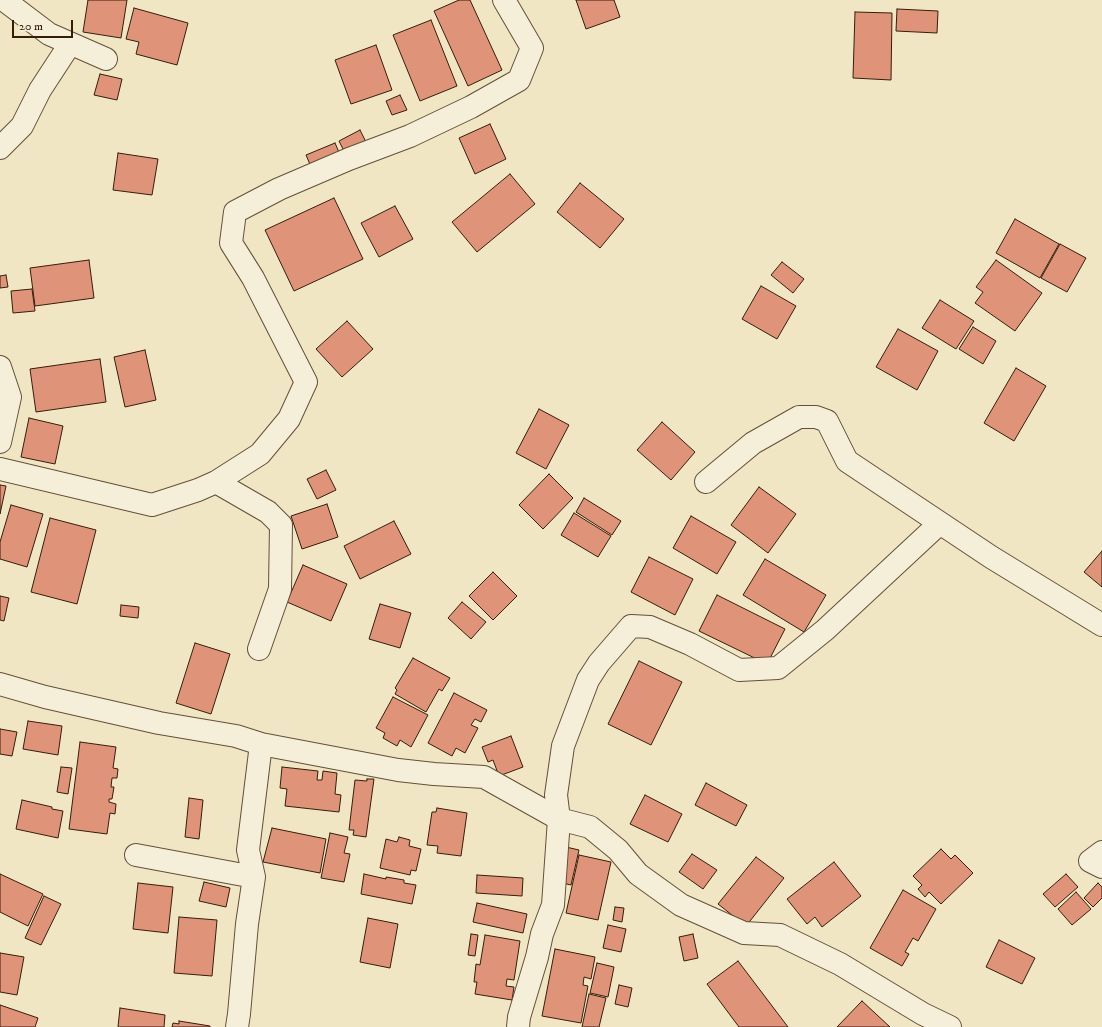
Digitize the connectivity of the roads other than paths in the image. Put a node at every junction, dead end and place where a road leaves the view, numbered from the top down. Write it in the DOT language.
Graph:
graph roads {
  1 [pos="4,0"];
  2 [pos="504,0"];
  3 [pos="70,44"];
  4 [pos="106,59"];
  5 [pos="0,148"];
  6 [pos="0,367"];
  7 [pos="0,442"];
  8 [pos="0,469"];
  9 [pos="216,482"];
  10 [pos="706,482"];
  11 [pos="940,523"];
  12 [pos="1102,625"];
  13 [pos="259,649"];
  14 [pos="0,684"];
  15 [pos="261,744"];
  16 [pos="559,819"];
  17 [pos="1102,852"];
  18 [pos="136,855"];
  19 [pos="1102,867"];
  20 [pos="254,877"];
  21 [pos="237,1027"];
  22 [pos="518,1027"];
  23 [pos="950,1027"];
  1 -- 3 [label="street"];
  2 -- 9 [label="street"];
  3 -- 4 [label="street"];
  3 -- 5 [label="street"];
  6 -- 7 [label="street"];
  8 -- 9 [label="street"];
  9 -- 13 [label="street"];
  10 -- 11 [label="street"];
  11 -- 12 [label="street"];
  11 -- 16 [label="street"];
  14 -- 15 [label="street"];
  15 -- 16 [label="street"];
  15 -- 20 [label="street"];
  16 -- 22 [label="street"];
  16 -- 23 [label="street"];
  17 -- 19 [label="street"];
  18 -- 20 [label="street"];
  20 -- 21 [label="street"];
}
